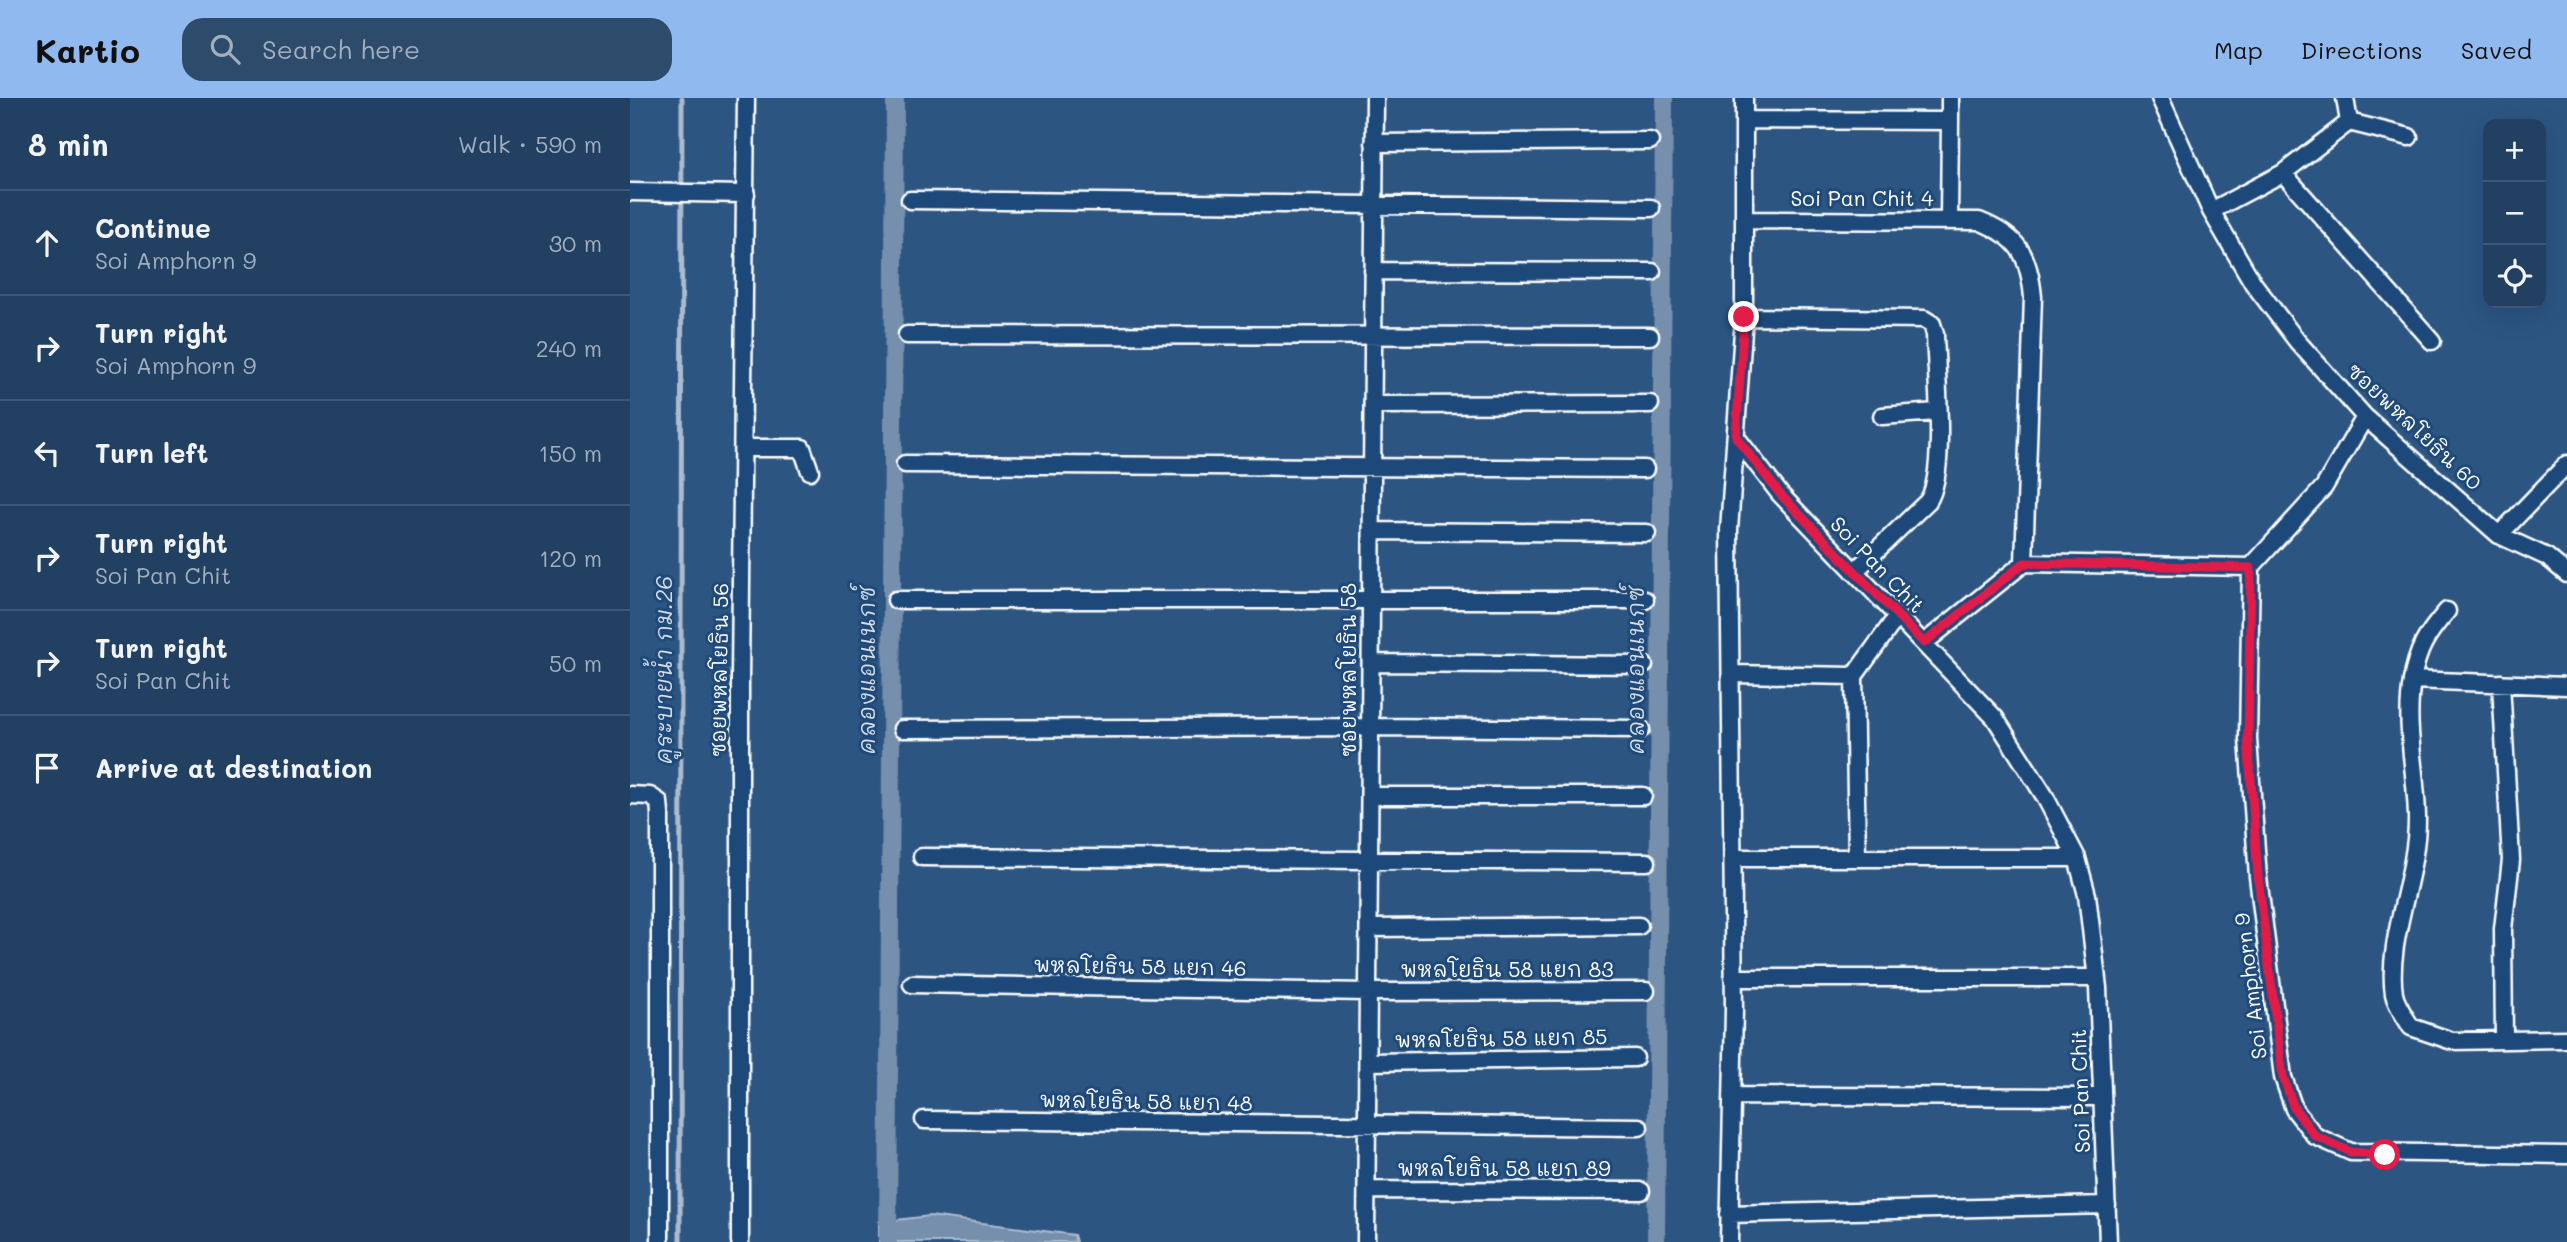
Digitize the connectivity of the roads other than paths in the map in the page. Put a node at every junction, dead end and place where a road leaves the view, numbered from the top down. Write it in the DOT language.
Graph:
graph roads {
  1 [pos="746,98"];
  2 [pos="1375,98"];
  3 [pos="1744,98"];
  4 [pos="1950,98"];
  5 [pos="2160,98"];
  6 [pos="2345,98"];
  7 [pos="1744,120"];
  8 [pos="1950,121"];
  9 [pos="2349,122"];
  10 [pos="2409,137"];
  11 [pos="1650,141"];
  12 [pos="1374,143"];
  13 [pos="2283,173"];
  14 [pos="630,192"];
  15 [pos="746,194"];
  16 [pos="910,200"];
  17 [pos="1374,206"];
  18 [pos="1651,208"];
  19 [pos="2211,211"];
  20 [pos="1745,219"];
  21 [pos="1949,220"];
  22 [pos="1373,271"];
  23 [pos="1652,272"];
  24 [pos="1744,317"];
  25 [pos="907,335"];
  26 [pos="1373,336"];
  27 [pos="1650,336"];
  28 [pos="2432,341"];
  29 [pos="1650,404"];
  30 [pos="1373,405"];
  31 [pos="1937,412"];
  32 [pos="1882,415"];
  33 [pos="2365,417"];
  34 [pos="1736,437"];
  35 [pos="745,448"];
  36 [pos="905,464"];
  37 [pos="2567,464"];
  38 [pos="1372,465"];
  39 [pos="1645,469"];
  40 [pos="810,471"];
  41 [pos="1371,531"];
  42 [pos="1647,533"];
  43 [pos="2500,535"];
  44 [pos="2024,563"];
  45 [pos="2251,568"];
  46 [pos="1854,572"];
  47 [pos="2567,574"];
  48 [pos="1371,598"];
  49 [pos="896,600"];
  50 [pos="1645,600"];
  51 [pos="2447,611"];
  52 [pos="1896,618"];
  53 [pos="1924,643"];
  54 [pos="1371,663"];
  55 [pos="1644,665"];
  56 [pos="1732,674"];
  57 [pos="1854,676"];
  58 [pos="2412,680"];
  59 [pos="2501,683"];
  60 [pos="2567,686"];
  61 [pos="1370,727"];
  62 [pos="902,729"];
  63 [pos="1641,729"];
  64 [pos="630,795"];
  65 [pos="1370,796"];
  66 [pos="1643,796"];
  67 [pos="922,857"];
  68 [pos="1733,858"];
  69 [pos="1857,858"];
  70 [pos="2077,858"];
  71 [pos="1369,861"];
  72 [pos="1647,862"];
  73 [pos="1639,926"];
  74 [pos="1369,928"];
  75 [pos="1733,978"];
  76 [pos="2097,978"];
  77 [pos="912,984"];
  78 [pos="1646,991"];
  79 [pos="1368,992"];
  80 [pos="2504,1040"];
  81 [pos="2567,1040"];
  82 [pos="1635,1058"];
  83 [pos="1367,1062"];
  84 [pos="1732,1096"];
  85 [pos="2102,1097"];
  86 [pos="924,1121"];
  87 [pos="1367,1126"];
  88 [pos="1639,1127"];
  89 [pos="2567,1155"];
  90 [pos="1367,1190"];
  91 [pos="1642,1191"];
  92 [pos="2107,1205"];
  93 [pos="1729,1214"];
  94 [pos="660,1242"];
  95 [pos="740,1242"];
  96 [pos="1366,1242"];
  97 [pos="1728,1242"];
  98 [pos="2108,1242"];
  1 -- 15 [label="street, ซอยพหลโยธิน 56"];
  2 -- 12 [label="street, ซอยพหลโยธิน 58"];
  3 -- 7 [label="street"];
  4 -- 8 [label="street"];
  5 -- 19 [label="street, ซอยพหลโยธิน 60"];
  6 -- 9 [label="street"];
  7 -- 8 [label="street"];
  7 -- 20 [label="street"];
  8 -- 21 [label="street"];
  9 -- 10 [label="street"];
  9 -- 13 [label="street"];
  11 -- 12 [label="street"];
  12 -- 17 [label="street, ซอยพหลโยธิน 58"];
  13 -- 19 [label="street"];
  13 -- 28 [label="street"];
  14 -- 15 [label="street"];
  15 -- 35 [label="street, ซอยพหลโยธิน 56"];
  16 -- 17 [label="street"];
  17 -- 18 [label="street"];
  17 -- 22 [label="street, ซอยพหลโยธิน 58"];
  19 -- 33 [label="street, ซอยพหลโยธิน 60"];
  20 -- 21 [label="street, Soi Pan Chit 4"];
  20 -- 24 [label="street"];
  21 -- 44 [label="street, Soi Pan Chit 4"];
  22 -- 23 [label="street"];
  22 -- 26 [label="street, ซอยพหลโยธิน 58"];
  24 -- 31 [label="street"];
  24 -- 34 [label="street"];
  25 -- 26 [label="street"];
  26 -- 27 [label="street"];
  26 -- 30 [label="street, ซอยพหลโยธิน 58"];
  29 -- 30 [label="street"];
  30 -- 38 [label="street, ซอยพหลโยธิน 58"];
  31 -- 32 [label="street"];
  31 -- 46 [label="street"];
  33 -- 43 [label="street, ซอยพหลโยธิน 60"];
  33 -- 45 [label="street"];
  34 -- 46 [label="street, Soi Pan Chit"];
  34 -- 56 [label="street"];
  35 -- 40 [label="street"];
  35 -- 95 [label="street, ซอยพหลโยธิน 56"];
  36 -- 38 [label="street"];
  37 -- 43 [label="street"];
  38 -- 39 [label="street"];
  38 -- 41 [label="street, ซอยพหลโยธิน 58"];
  41 -- 42 [label="street"];
  41 -- 48 [label="street, ซอยพหลโยธิน 58"];
  43 -- 47 [label="street, ซอยพหลโยธิน 60"];
  44 -- 45 [label="street"];
  44 -- 53 [label="street"];
  45 -- 89 [label="street, Soi Amphorn 9"];
  46 -- 52 [label="street, Soi Pan Chit"];
  48 -- 49 [label="street"];
  48 -- 50 [label="street"];
  48 -- 54 [label="street, ซอยพหลโยธิน 58"];
  51 -- 58 [label="street"];
  52 -- 53 [label="street, Soi Pan Chit"];
  52 -- 57 [label="street"];
  53 -- 70 [label="street, Soi Pan Chit"];
  54 -- 55 [label="street"];
  54 -- 61 [label="street, ซอยพหลโยธิน 58"];
  56 -- 57 [label="street"];
  56 -- 68 [label="street"];
  57 -- 69 [label="street"];
  58 -- 59 [label="street"];
  58 -- 80 [label="street"];
  59 -- 60 [label="street"];
  59 -- 80 [label="street"];
  61 -- 62 [label="street"];
  61 -- 63 [label="street"];
  61 -- 65 [label="street, ซอยพหลโยธิน 58"];
  64 -- 94 [label="street"];
  65 -- 66 [label="street"];
  65 -- 71 [label="street, ซอยพหลโยธิน 58"];
  67 -- 71 [label="street"];
  68 -- 69 [label="street"];
  68 -- 75 [label="street"];
  69 -- 70 [label="street"];
  70 -- 76 [label="street, Soi Pan Chit"];
  71 -- 72 [label="street"];
  71 -- 74 [label="street, ซอยพหลโยธิน 58"];
  73 -- 74 [label="street"];
  74 -- 79 [label="street, ซอยพหลโยธิน 58"];
  75 -- 76 [label="street"];
  75 -- 84 [label="street"];
  76 -- 85 [label="street, Soi Pan Chit"];
  77 -- 79 [label="street, พหลโยธิน 58 แยก 46"];
  78 -- 79 [label="street, พหลโยธิน 58 แยก 83"];
  79 -- 83 [label="street, ซอยพหลโยธิน 58"];
  80 -- 81 [label="street"];
  82 -- 83 [label="street, พหลโยธิน 58 แยก 85"];
  83 -- 87 [label="street, ซอยพหลโยธิน 58"];
  84 -- 85 [label="street"];
  84 -- 93 [label="street"];
  85 -- 92 [label="street, Soi Pan Chit"];
  86 -- 87 [label="street, พหลโยธิน 58 แยก 48"];
  87 -- 88 [label="street, พหลโยธิน 58 แยก 48"];
  87 -- 90 [label="street, ซอยพหลโยธิน 58"];
  90 -- 91 [label="street, พหลโยธิน 58 แยก 89"];
  90 -- 96 [label="street, ซอยพหลโยธิน 58"];
  92 -- 93 [label="street"];
  92 -- 98 [label="street, Soi Pan Chit"];
  93 -- 97 [label="street"];
}
